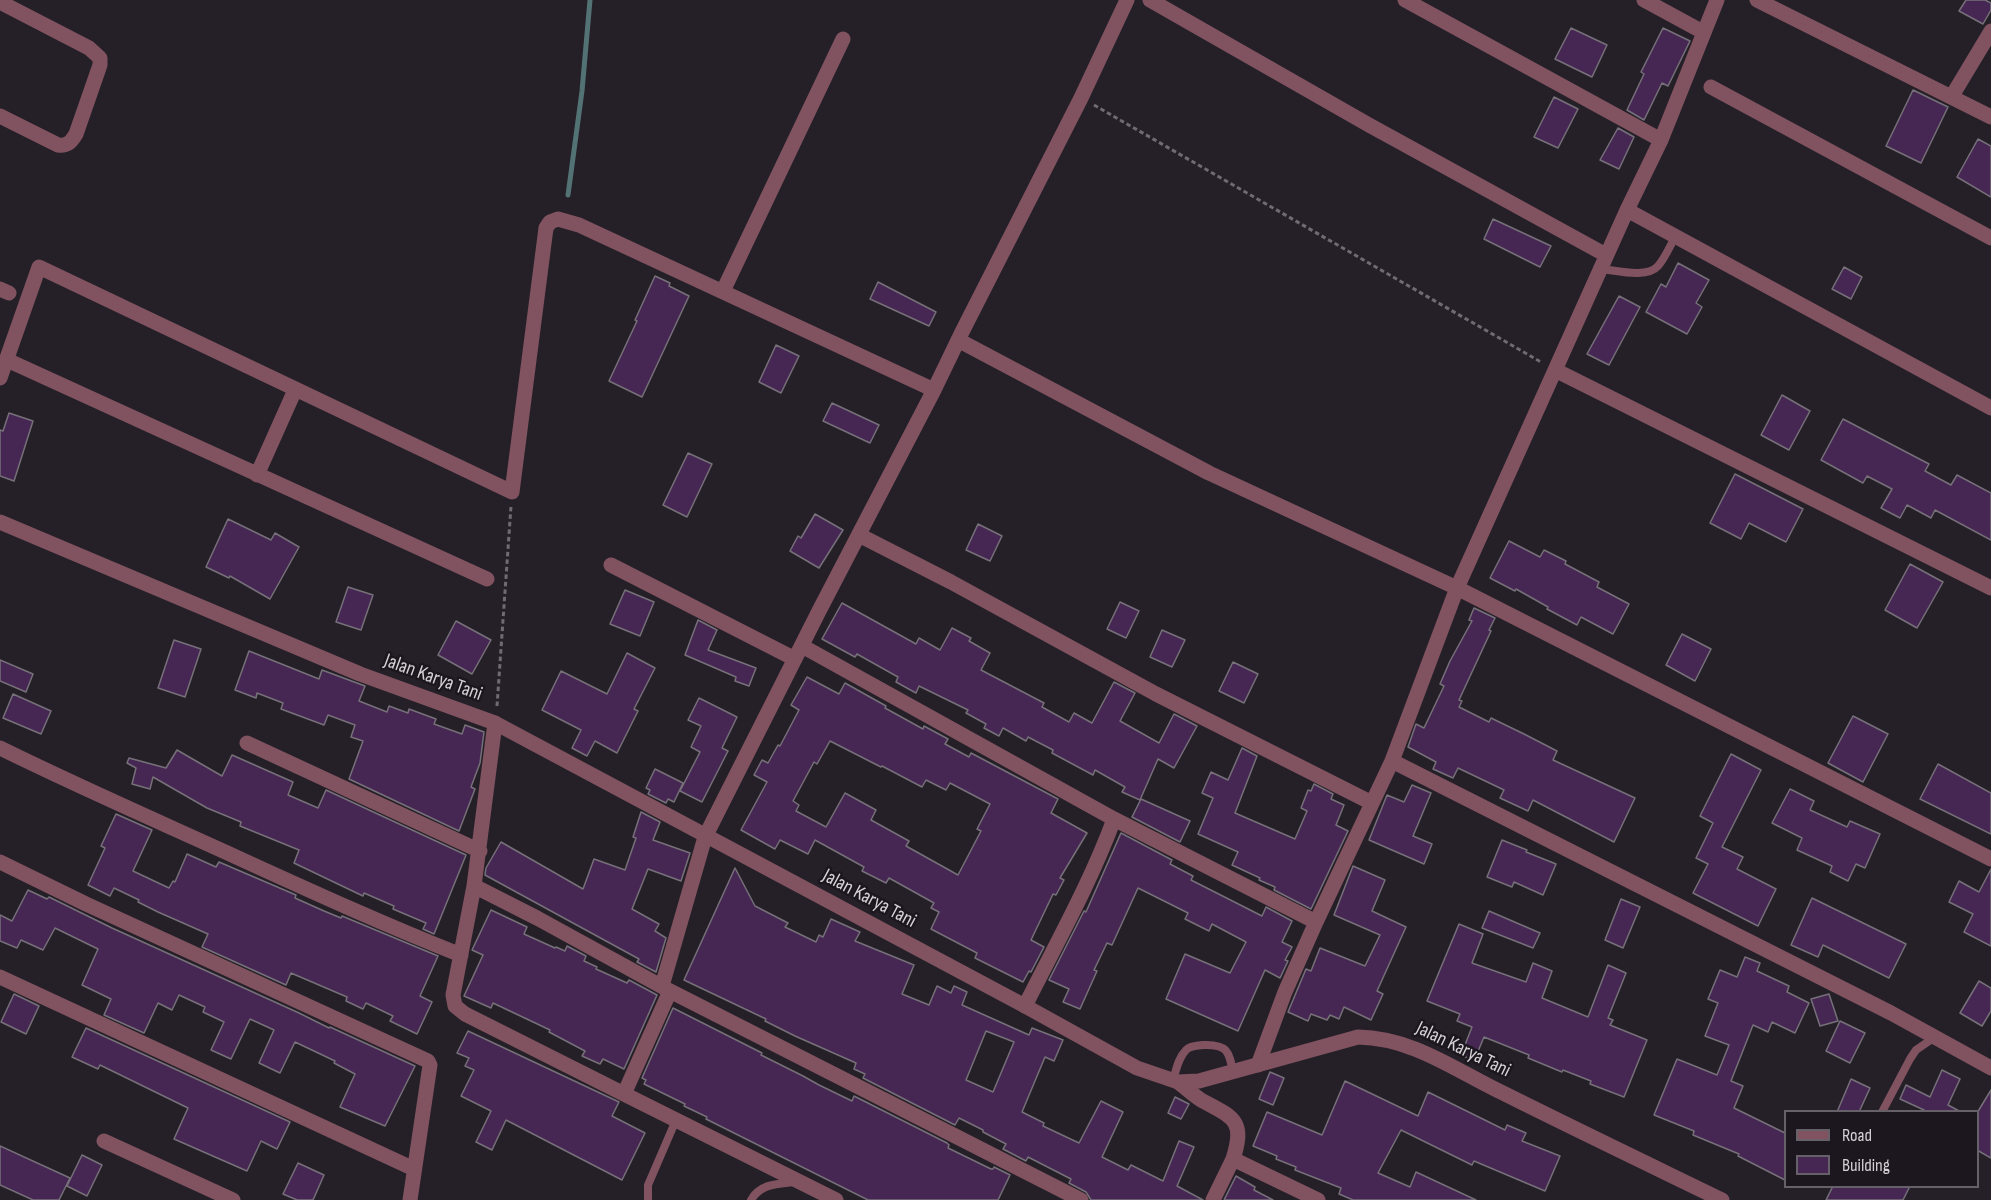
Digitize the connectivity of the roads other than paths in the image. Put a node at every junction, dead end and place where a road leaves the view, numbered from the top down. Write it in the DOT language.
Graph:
graph roads {
  1 [pos="1127,0"];
  2 [pos="1150,0"];
  3 [pos="1405,0"];
  4 [pos="1644,0"];
  5 [pos="1717,0"];
  6 [pos="1757,0"];
  7 [pos="0,2"];
  8 [pos="1991,31"];
  9 [pos="1703,32"];
  10 [pos="843,39"];
  11 [pos="1711,87"];
  12 [pos="1952,96"];
  13 [pos="0,116"];
  14 [pos="1991,117"];
  15 [pos="1661,140"];
  16 [pos="1627,210"];
  17 [pos="1675,237"];
  18 [pos="1991,238"];
  19 [pos="1604,262"];
  20 [pos="723,291"];
  21 [pos="958,340"];
  22 [pos="7,360"];
  23 [pos="1555,370"];
  24 [pos="0,378"];
  25 [pos="295,390"];
  26 [pos="934,390"];
  27 [pos="1991,408"];
  28 [pos="257,475"];
  29 [pos="0,522"];
  30 [pos="859,535"];
  31 [pos="611,565"];
  32 [pos="487,579"];
  33 [pos="1457,588"];
  34 [pos="1991,588"];
  35 [pos="799,652"];
  36 [pos="495,723"];
  37 [pos="247,743"];
  38 [pos="0,748"];
  39 [pos="1392,761"];
  40 [pos="1372,803"];
  41 [pos="1114,819"];
  42 [pos="705,837"];
  43 [pos="480,851"];
  44 [pos="1991,859"];
  45 [pos="0,862"];
  46 [pos="474,886"];
  47 [pos="1316,922"];
  48 [pos="460,955"];
  49 [pos="0,977"];
  50 [pos="666,988"];
  51 [pos="1025,1006"];
  52 [pos="1935,1037"];
  53 [pos="1258,1065"];
  54 [pos="1991,1068"];
  55 [pos="1233,1072"];
  56 [pos="1176,1081"];
  57 [pos="624,1094"];
  58 [pos="1883,1110"];
  59 [pos="676,1120"];
  60 [pos="104,1141"];
  61 [pos="1233,1159"];
  62 [pos="414,1169"];
  63 [pos="799,1182"];
  64 [pos="233,1200"];
  65 [pos="410,1200"];
  66 [pos="648,1200"];
  67 [pos="751,1200"];
  68 [pos="836,1200"];
  69 [pos="1081,1200"];
  70 [pos="1213,1200"];
  71 [pos="1318,1200"];
  72 [pos="1722,1200"];
  1 -- 21 [label="street"];
  2 -- 19 [label="street"];
  3 -- 15 [label="street"];
  4 -- 9 [label="street"];
  5 -- 9 [label="street"];
  6 -- 12 [label="street"];
  7 -- 13 [label="street"];
  8 -- 12 [label="street"];
  9 -- 15 [label="street"];
  10 -- 20 [label="street"];
  11 -- 18 [label="street"];
  12 -- 14 [label="street"];
  15 -- 16 [label="street"];
  16 -- 17 [label="street"];
  16 -- 19 [label="street"];
  17 -- 19 [label="lane"];
  17 -- 27 [label="street"];
  19 -- 23 [label="street"];
  20 -- 25 [label="street"];
  20 -- 26 [label="street"];
  21 -- 26 [label="street"];
  21 -- 33 [label="street"];
  22 -- 24 [label="street"];
  22 -- 25 [label="street"];
  22 -- 28 [label="street"];
  23 -- 33 [label="street"];
  23 -- 34 [label="street"];
  25 -- 28 [label="street"];
  26 -- 30 [label="street"];
  28 -- 32 [label="street"];
  29 -- 36 [label="street, Jalan Karya Tani"];
  30 -- 35 [label="street"];
  30 -- 40 [label="street"];
  31 -- 35 [label="street"];
  33 -- 39 [label="street"];
  33 -- 44 [label="street"];
  35 -- 41 [label="street"];
  35 -- 42 [label="street"];
  36 -- 42 [label="street, Jalan Karya Tani"];
  36 -- 43 [label="street"];
  37 -- 43 [label="street"];
  38 -- 48 [label="street"];
  39 -- 40 [label="street"];
  39 -- 52 [label="street"];
  40 -- 47 [label="street"];
  41 -- 47 [label="street"];
  41 -- 51 [label="street"];
  42 -- 50 [label="street"];
  42 -- 51 [label="street, Jalan Karya Tani"];
  43 -- 46 [label="street"];
  45 -- 62 [label="street"];
  46 -- 48 [label="street"];
  46 -- 50 [label="street"];
  47 -- 53 [label="street"];
  48 -- 57 [label="street"];
  49 -- 62 [label="street"];
  50 -- 57 [label="street"];
  50 -- 69 [label="street"];
  51 -- 56 [label="street, Jalan Karya Tani"];
  52 -- 54 [label="street"];
  52 -- 58 [label="lane"];
  53 -- 55 [label="street, Jalan Karya Tani"];
  53 -- 72 [label="street, Jalan Karya Tani"];
  55 -- 56 [label="street, Jalan Karya Tani"];
  55 -- 56 [label="lane"];
  56 -- 61 [label="street"];
  57 -- 59 [label="street"];
  59 -- 63 [label="street"];
  59 -- 66 [label="lane"];
  60 -- 64 [label="street"];
  61 -- 70 [label="street"];
  61 -- 71 [label="street"];
  62 -- 65 [label="street"];
  63 -- 67 [label="lane"];
  63 -- 68 [label="street"];
}
